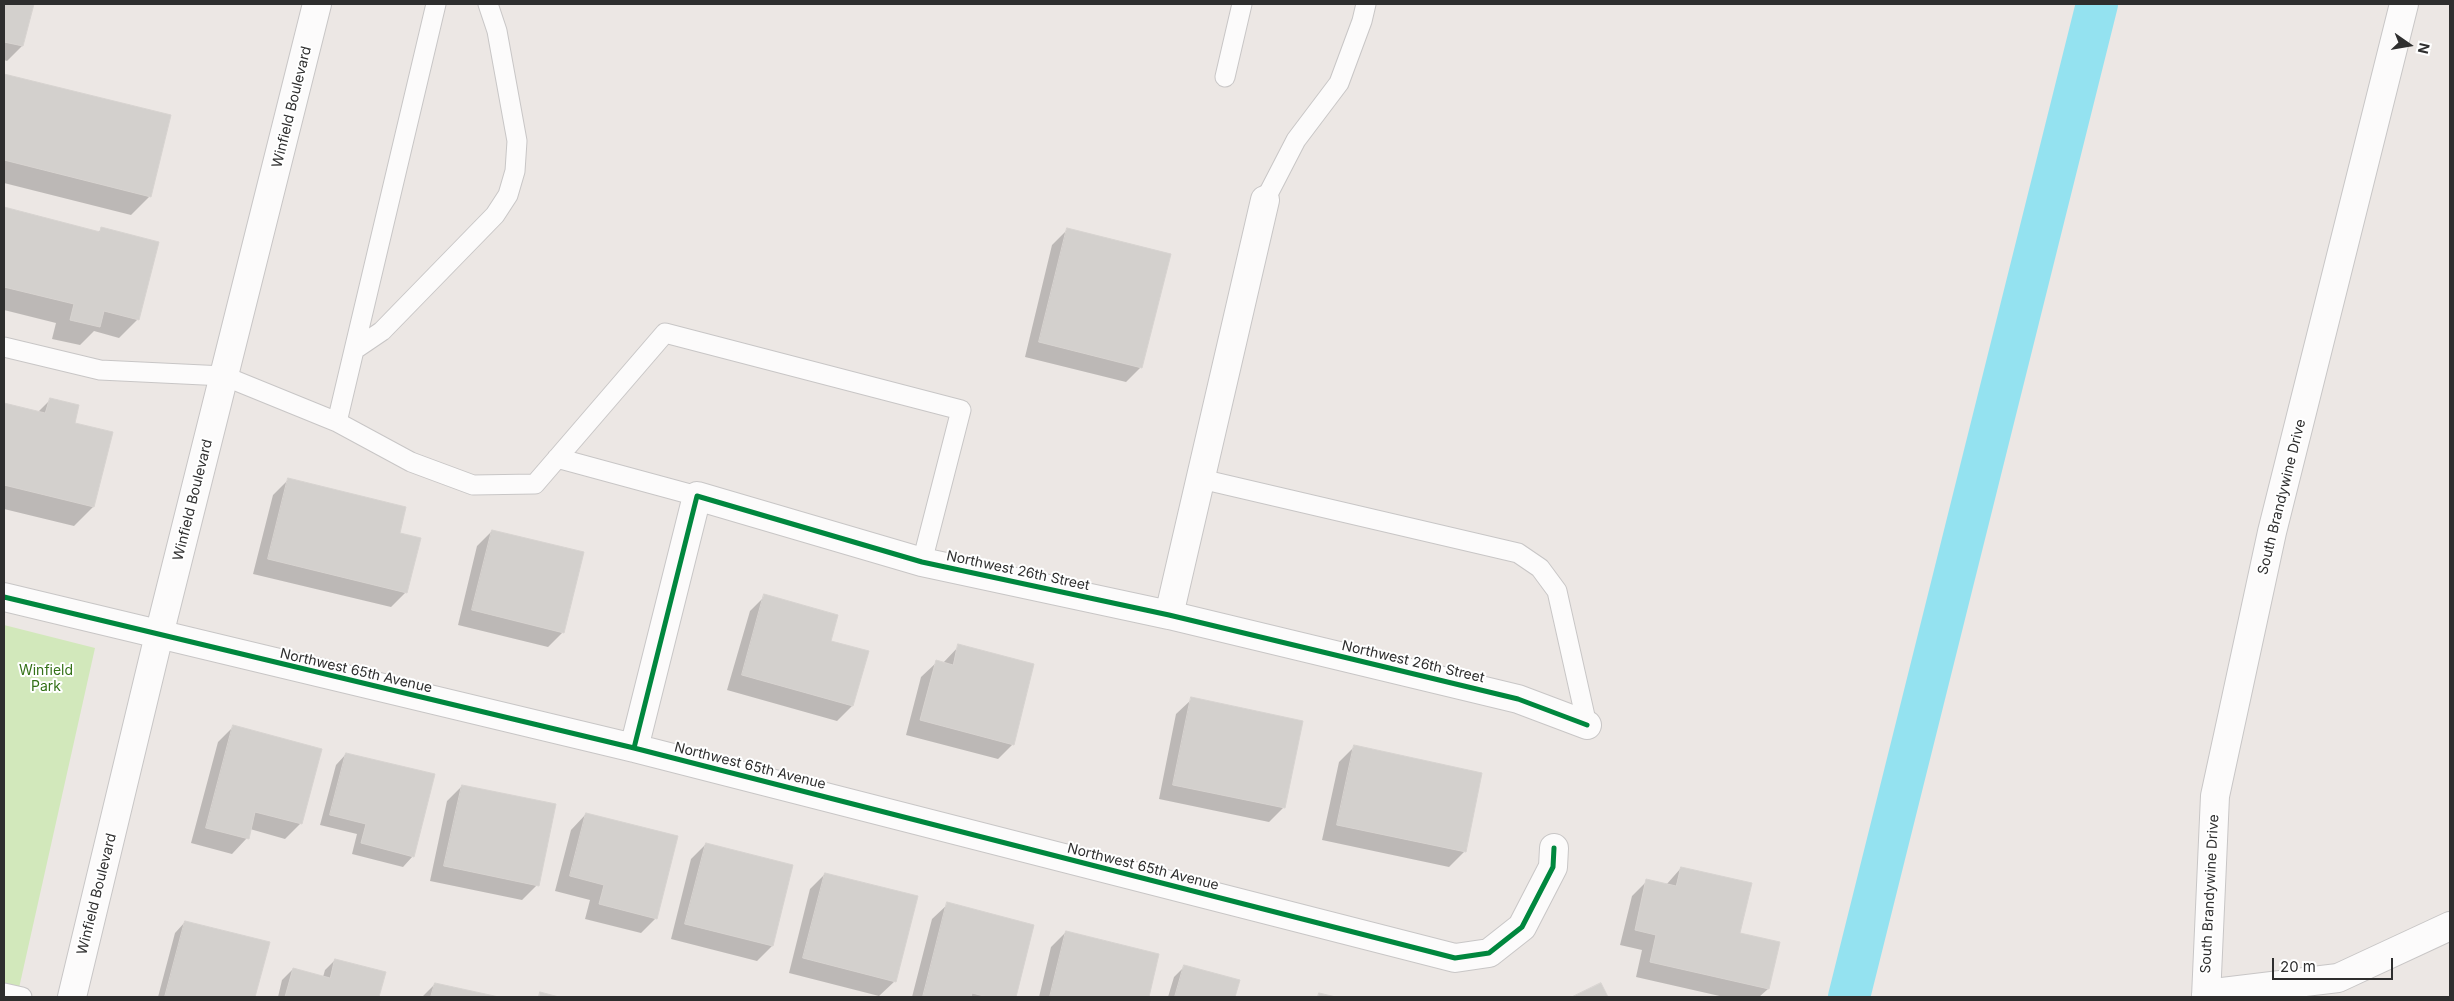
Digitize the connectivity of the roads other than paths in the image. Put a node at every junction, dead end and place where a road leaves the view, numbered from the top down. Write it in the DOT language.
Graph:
graph roads {
  1 [pos="317,4"];
  2 [pos="436,4"];
  3 [pos="488,4"];
  4 [pos="1242,4"];
  5 [pos="1366,4"];
  6 [pos="2404,4"];
  7 [pos="1225,77"];
  8 [pos="1265,200"];
  9 [pos="4,347"];
  10 [pos="354,350"];
  11 [pos="224,376"];
  12 [pos="337,422"];
  13 [pos="557,458"];
  14 [pos="1201,479"];
  15 [pos="697,496"];
  16 [pos="922,562"];
  17 [pos="4,597"];
  18 [pos="1169,615"];
  19 [pos="159,635"];
  20 [pos="1588,725"];
  21 [pos="634,748"];
  22 [pos="1554,848"];
  23 [pos="2450,926"];
  24 [pos="4,993"];
  25 [pos="2206,995"];
  26 [pos="22,997"];
  27 [pos="72,997"];
  1 -- 11 [label="street, Winfield Boulevard"];
  2 -- 10 [label="lane"];
  3 -- 10 [label="lane"];
  4 -- 7 [label="lane"];
  5 -- 8 [label="lane"];
  6 -- 25 [label="street, South Brandywine Drive"];
  8 -- 14 [label="street"];
  9 -- 11 [label="lane"];
  10 -- 12 [label="lane"];
  11 -- 12 [label="lane"];
  11 -- 19 [label="street, Winfield Boulevard"];
  12 -- 13 [label="lane"];
  13 -- 15 [label="lane"];
  13 -- 16 [label="lane"];
  14 -- 18 [label="street"];
  14 -- 20 [label="lane"];
  15 -- 16 [label="street, Northwest 26th Street"];
  15 -- 21 [label="street"];
  16 -- 18 [label="street, Northwest 26th Street"];
  17 -- 19 [label="street, Northwest 65th Avenue"];
  18 -- 20 [label="street, Northwest 26th Street"];
  19 -- 21 [label="street, Northwest 65th Avenue"];
  19 -- 27 [label="street, Winfield Boulevard"];
  21 -- 22 [label="street, Northwest 65th Avenue"];
  23 -- 25 [label="street"];
  24 -- 26 [label="lane"];
}
